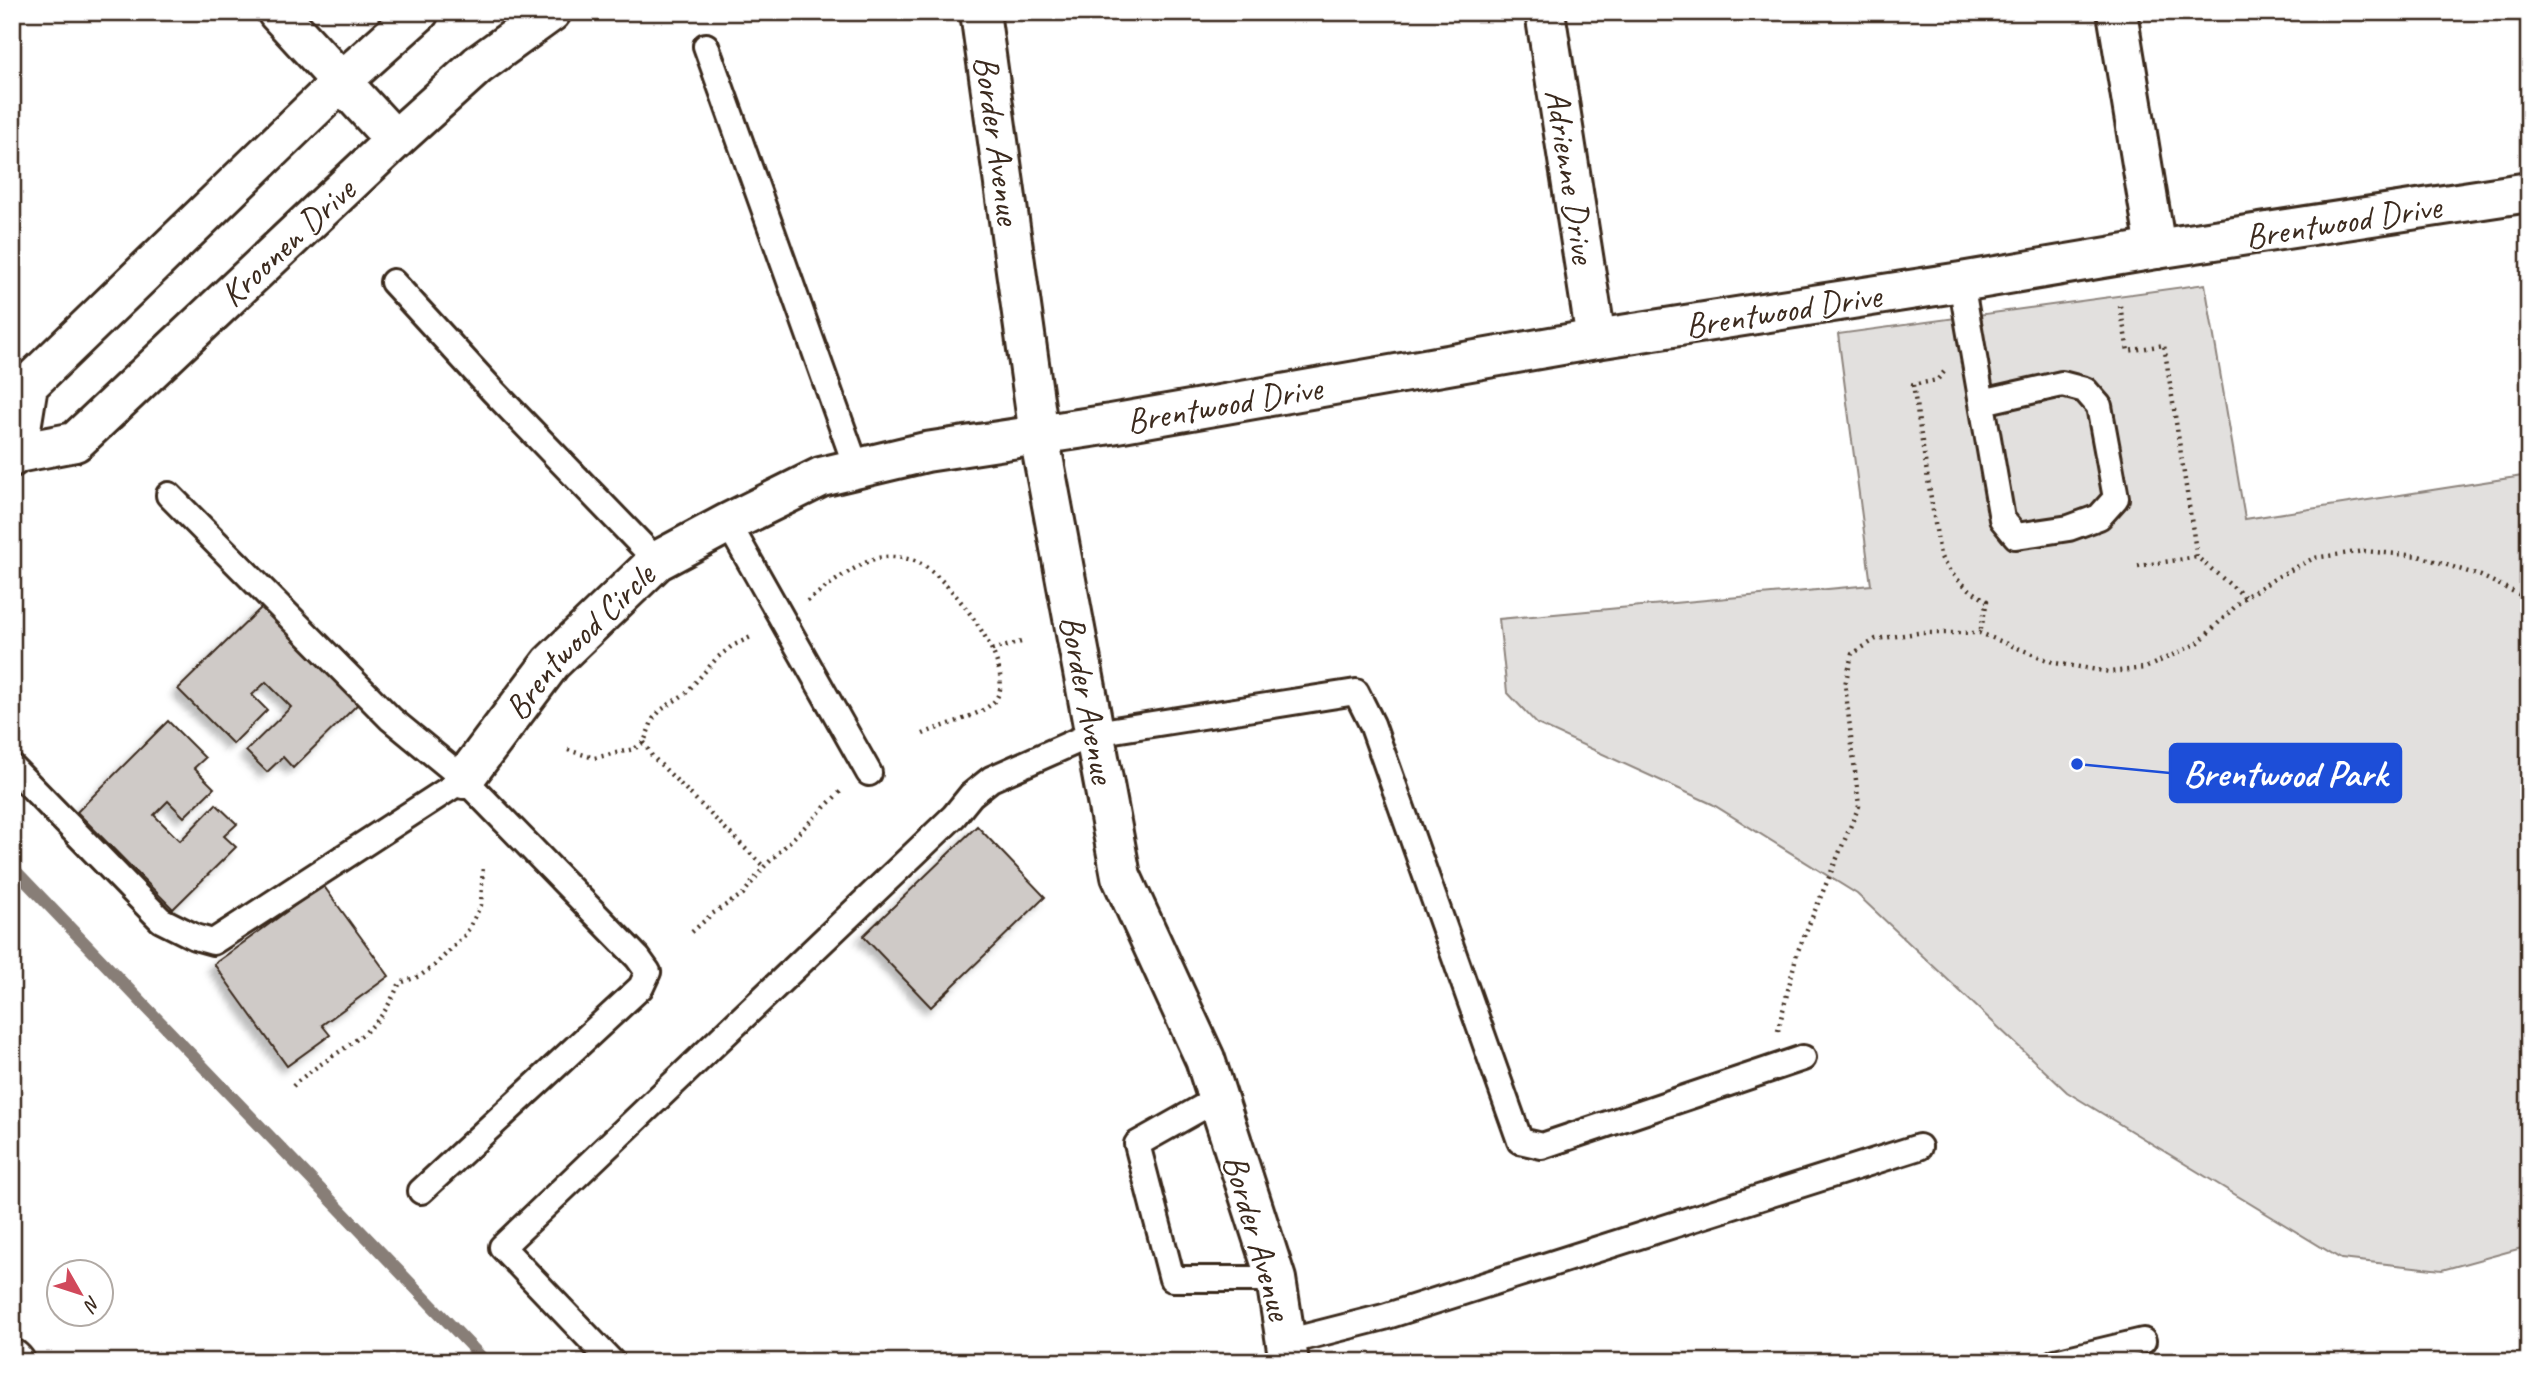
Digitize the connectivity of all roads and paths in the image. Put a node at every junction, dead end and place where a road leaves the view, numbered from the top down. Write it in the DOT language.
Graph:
graph roads {
  1 [pos="277,12"];
  2 [pos="419,12"];
  3 [pos="551,12"];
  4 [pos="980,12"];
  5 [pos="1545,12"];
  6 [pos="2117,12"];
  7 [pos="706,46"];
  8 [pos="342,81"];
  9 [pos="395,140"];
  10 [pos="2529,192"];
  11 [pos="2156,249"];
  12 [pos="393,282"];
  13 [pos="1961,282"];
  14 [pos="2120,306"];
  15 [pos="1596,339"];
  16 [pos="1946,365"];
  17 [pos="1982,402"];
  18 [pos="1039,435"];
  19 [pos="14,452"];
  20 [pos="857,469"];
  21 [pos="169,495"];
  22 [pos="728,523"];
  23 [pos="2197,557"];
  24 [pos="657,561"];
  25 [pos="2138,566"];
  26 [pos="2245,597"];
  27 [pos="2529,598"];
  28 [pos="801,606"];
  29 [pos="759,632"];
  30 [pos="1980,633"];
  31 [pos="1025,641"];
  32 [pos="991,650"];
  33 [pos="1095,733"];
  34 [pos="921,735"];
  35 [pos="644,742"];
  36 [pos="568,750"];
  37 [pos="12,767"];
  38 [pos="869,773"];
  39 [pos="464,779"];
  40 [pos="843,790"];
  41 [pos="483,865"];
  42 [pos="764,867"];
  43 [pos="692,932"];
  44 [pos="1803,1058"];
  45 [pos="1769,1069"];
  46 [pos="293,1087"];
  47 [pos="1217,1099"];
  48 [pos="1919,1147"];
  49 [pos="421,1191"];
  50 [pos="1276,1279"];
  51 [pos="2143,1341"];
  52 [pos="1288,1352"];
  53 [pos="612,1362"];
  54 [pos="2055,1362"];
  1 -- 8 [label="street"];
  2 -- 8 [label="street, Kroonen Drive"];
  3 -- 9 [label="street, Kroonen Drive"];
  4 -- 18 [label="street, Border Avenue"];
  5 -- 15 [label="street, Adrienne Drive"];
  6 -- 11 [label="street"];
  7 -- 20 [label="lane"];
  8 -- 9 [label="street"];
  8 -- 19 [label="street, Kroonen Drive"];
  9 -- 19 [label="street, Kroonen Drive"];
  10 -- 11 [label="street, Brentwood Drive"];
  11 -- 13 [label="street, Brentwood Drive"];
  12 -- 24 [label="lane"];
  13 -- 15 [label="street, Brentwood Drive"];
  13 -- 17 [label="lane"];
  14 -- 23 [label="path"];
  15 -- 18 [label="street, Brentwood Drive"];
  16 -- 30 [label="path"];
  17 -- 17 [label="lane"];
  18 -- 20 [label="street, Brentwood Circle"];
  18 -- 33 [label="street, Border Avenue"];
  20 -- 22 [label="street, Brentwood Circle"];
  21 -- 39 [label="lane"];
  22 -- 24 [label="street, Brentwood Circle"];
  22 -- 38 [label="lane"];
  23 -- 25 [label="path"];
  23 -- 26 [label="path"];
  24 -- 39 [label="street, Brentwood Circle"];
  26 -- 27 [label="path"];
  26 -- 30 [label="path"];
  28 -- 32 [label="path"];
  29 -- 35 [label="path"];
  30 -- 45 [label="path"];
  31 -- 32 [label="path"];
  32 -- 34 [label="path"];
  33 -- 45 [label="lane"];
  33 -- 47 [label="street, Border Avenue"];
  33 -- 53 [label="lane"];
  35 -- 36 [label="path"];
  35 -- 42 [label="path"];
  37 -- 39 [label="lane"];
  39 -- 49 [label="lane"];
  40 -- 42 [label="path"];
  41 -- 46 [label="path"];
  42 -- 43 [label="path"];
  44 -- 45 [label="lane"];
  47 -- 50 [label="street, Border Avenue"];
  47 -- 50 [label="lane"];
  48 -- 52 [label="lane"];
  50 -- 52 [label="street, Border Avenue"];
  51 -- 54 [label="lane"];
}
